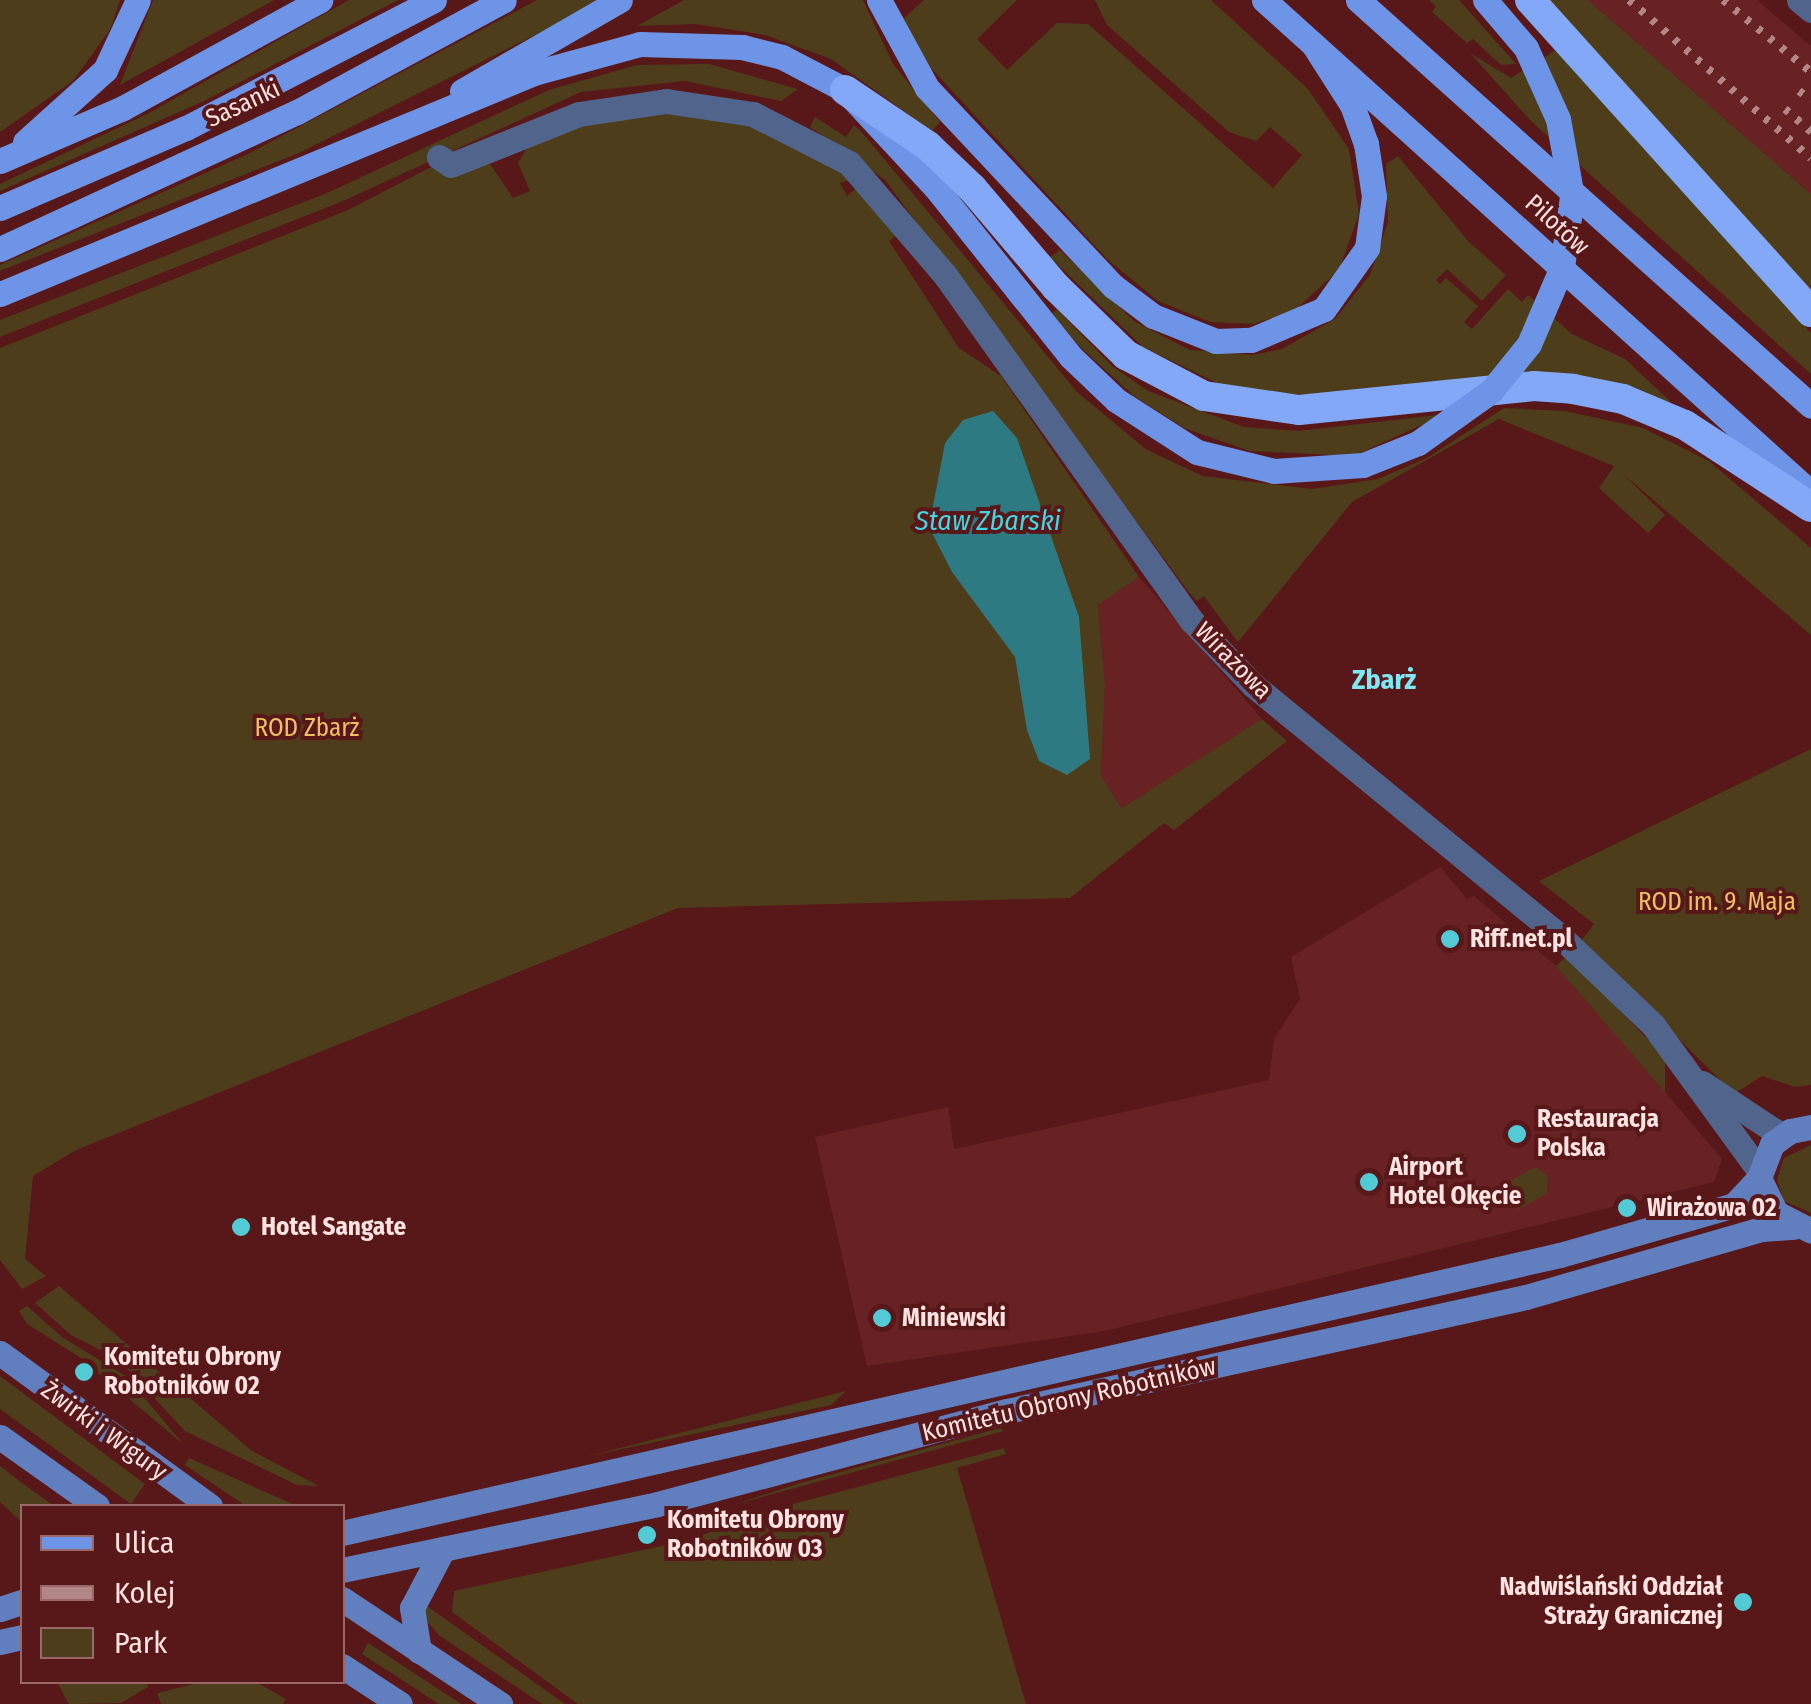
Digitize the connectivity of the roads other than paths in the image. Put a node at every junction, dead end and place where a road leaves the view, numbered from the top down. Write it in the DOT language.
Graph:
graph roads {
  1 [pos="138,0"];
  2 [pos="320,0"];
  3 [pos="434,0"];
  4 [pos="504,0"];
  5 [pos="620,0"];
  6 [pos="878,0"];
  7 [pos="1264,0"];
  8 [pos="1358,0"];
  9 [pos="1486,0"];
  10 [pos="1530,0"];
  11 [pos="1799,0"];
  12 [pos="1811,10"];
  13 [pos="1313,44"];
  14 [pos="845,90"];
  15 [pos="426,119"];
  16 [pos="439,157"];
  17 [pos="1,161"];
  18 [pos="0,208"];
  19 [pos="0,248"];
  20 [pos="0,294"];
  21 [pos="1811,312"];
  22 [pos="1811,406"];
  23 [pos="1811,493"];
  24 [pos="1811,507"];
  25 [pos="1700,1082"];
  26 [pos="1811,1128"];
  27 [pos="1781,1136"];
  28 [pos="1760,1175"];
  29 [pos="1802,1229"];
  30 [pos="0,1353"];
  31 [pos="0,1437"];
  32 [pos="89,1504"];
  33 [pos="207,1504"];
  34 [pos="345,1533"];
  35 [pos="443,1549"];
  36 [pos="345,1569"];
  37 [pos="345,1601"];
  38 [pos="418,1651"];
  39 [pos="345,1668"];
  40 [pos="400,1704"];
  41 [pos="500,1704"];
  1 -- 17 [label="main road"];
  2 -- 17 [label="main road"];
  3 -- 18 [label="main road, Sasanki"];
  4 -- 19 [label="main road, Sasanki"];
  5 -- 15 [label="main road"];
  6 -- 13 [label="main road"];
  7 -- 13 [label="main road, Pilotów"];
  8 -- 22 [label="main road, Pilotów"];
  9 -- 14 [label="main road, bridge"];
  10 -- 21 [label="highway"];
  11 -- 12 [label="street"];
  13 -- 23 [label="main road, Pilotów"];
  14 -- 15 [label="main road"];
  14 -- 24 [label="highway"];
  15 -- 20 [label="main road"];
  16 -- 25 [label="street, Wirażowa"];
  25 -- 27 [label="street, Wirażowa"];
  25 -- 28 [label="street, Wirażowa"];
  26 -- 27 [label="street"];
  27 -- 28 [label="street"];
  28 -- 29 [label="street"];
  28 -- 34 [label="street, Komitetu Obrony Robotników"];
  29 -- 35 [label="street, Komitetu Obrony Robotników"];
  30 -- 33 [label="street, Żwirki i Wigury"];
  31 -- 32 [label="street"];
  35 -- 36 [label="street, Komitetu Obrony Robotników"];
  35 -- 38 [label="street"];
  37 -- 38 [label="street"];
  38 -- 41 [label="street"];
  39 -- 40 [label="street"];
}
